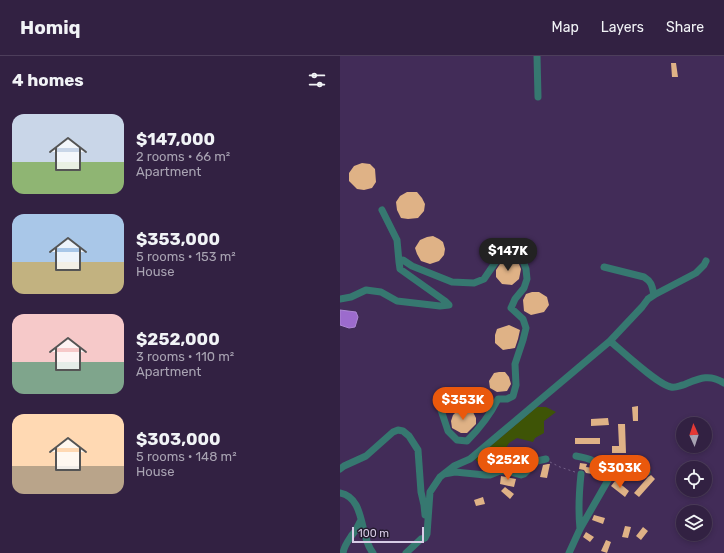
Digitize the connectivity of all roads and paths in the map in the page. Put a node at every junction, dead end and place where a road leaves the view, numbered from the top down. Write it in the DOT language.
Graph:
graph roads {
  1 [pos="537,56"];
  2 [pos="538,97"];
  3 [pos="382,210"];
  4 [pos="706,261"];
  5 [pos="399,262"];
  6 [pos="604,267"];
  7 [pos="654,295"];
  8 [pos="340,299"];
  9 [pos="610,341"];
  10 [pos="724,383"];
  11 [pos="442,410"];
  12 [pos="576,456"];
  13 [pos="546,459"];
  14 [pos="340,469"];
  15 [pos="647,472"];
  16 [pos="443,474"];
  17 [pos="581,474"];
  18 [pos="611,475"];
  19 [pos="340,492"];
  20 [pos="361,520"];
  21 [pos="580,529"];
  22 [pos="421,539"];
  23 [pos="343,553"];
  24 [pos="373,553"];
  25 [pos="406,553"];
  26 [pos="570,553"];
  1 -- 2 [label="street"];
  3 -- 5 [label="street"];
  4 -- 7 [label="street"];
  5 -- 8 [label="street"];
  5 -- 11 [label="street"];
  6 -- 7 [label="street"];
  7 -- 9 [label="street"];
  9 -- 10 [label="street"];
  9 -- 16 [label="street"];
  12 -- 18 [label="street"];
  13 -- 16 [label="street"];
  13 -- 17 [label="path"];
  14 -- 22 [label="street"];
  15 -- 18 [label="street"];
  16 -- 22 [label="street"];
  17 -- 21 [label="street"];
  18 -- 21 [label="street"];
  19 -- 20 [label="street"];
  20 -- 23 [label="street"];
  20 -- 24 [label="street"];
  21 -- 26 [label="street"];
  22 -- 25 [label="street"];
}
